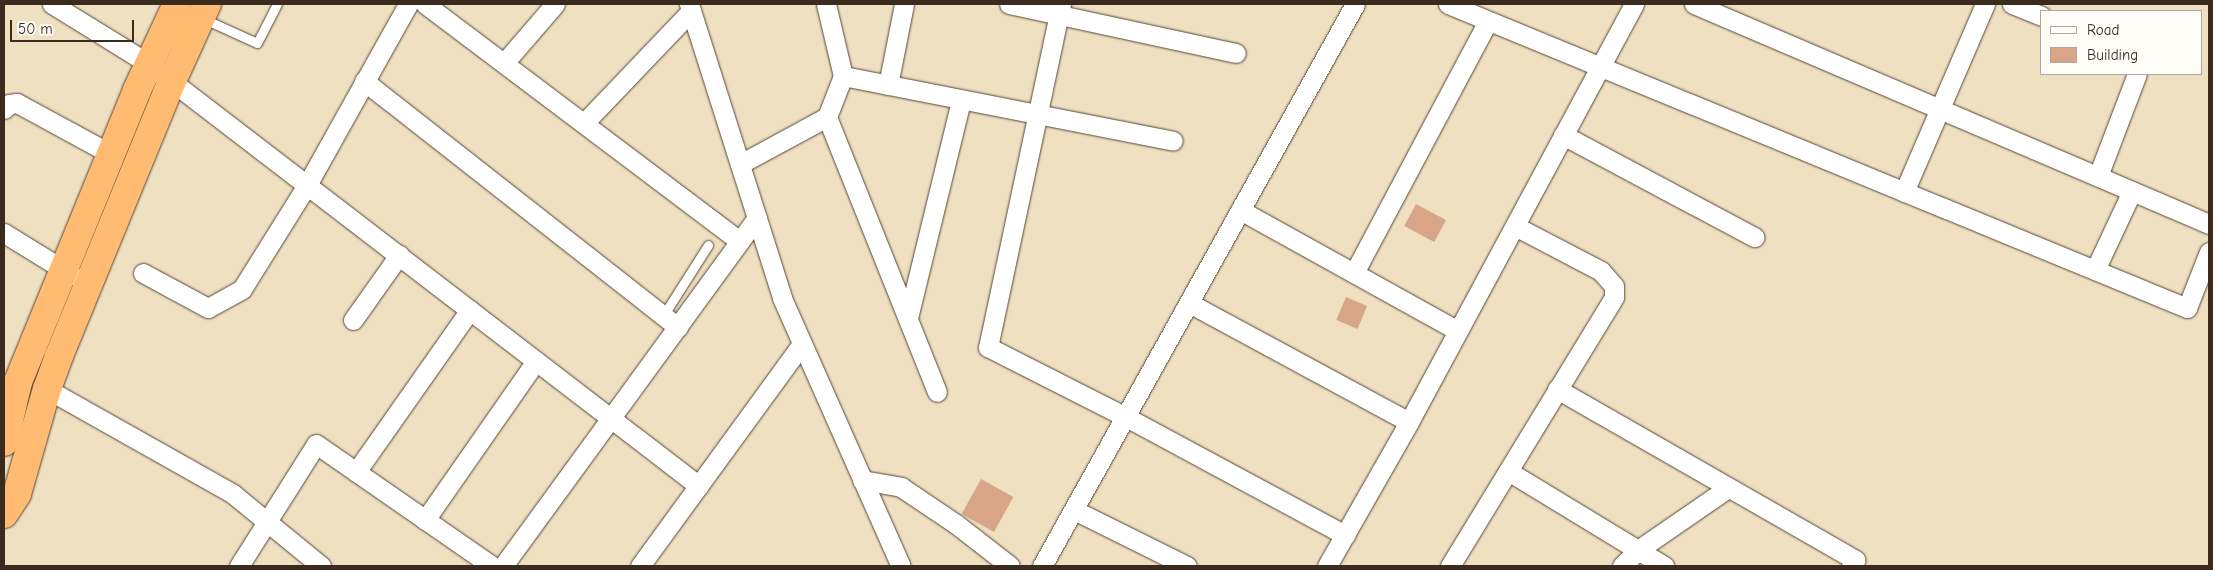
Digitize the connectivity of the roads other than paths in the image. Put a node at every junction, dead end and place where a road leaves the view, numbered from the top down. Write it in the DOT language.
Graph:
graph roads {
  1 [pos="52,4"];
  2 [pos="277,4"];
  3 [pos="408,4"];
  4 [pos="426,4"];
  5 [pos="555,4"];
  6 [pos="826,4"];
  7 [pos="904,4"];
  8 [pos="1009,4"];
  9 [pos="1355,4"];
  10 [pos="1448,4"];
  11 [pos="1634,4"];
  12 [pos="1694,4"];
  13 [pos="1985,4"];
  14 [pos="2012,4"];
  15 [pos="690,7"];
  16 [pos="190,9"];
  17 [pos="1060,9"];
  18 [pos="2040,15"];
  19 [pos="1488,20"];
  20 [pos="1236,53"];
  21 [pos="504,63"];
  22 [pos="149,64"];
  23 [pos="1600,67"];
  24 [pos="2137,75"];
  25 [pos="843,76"];
  26 [pos="172,80"];
  27 [pos="364,81"];
  28 [pos="888,85"];
  29 [pos="961,100"];
  30 [pos="1940,109"];
  31 [pos="4,110"];
  32 [pos="1038,115"];
  33 [pos="827,117"];
  34 [pos="584,123"];
  35 [pos="1563,136"];
  36 [pos="1173,141"];
  37 [pos="111,154"];
  38 [pos="740,164"];
  39 [pos="2098,176"];
  40 [pos="307,185"];
  41 [pos="2132,191"];
  42 [pos="1904,192"];
  43 [pos="1240,210"];
  44 [pos="757,218"];
  45 [pos="2209,224"];
  46 [pos="1514,226"];
  47 [pos="4,233"];
  48 [pos="1754,237"];
  49 [pos="740,241"];
  50 [pos="708,245"];
  51 [pos="2209,252"];
  52 [pos="399,256"];
  53 [pos="64,270"];
  54 [pos="2095,270"];
  55 [pos="143,273"];
  56 [pos="1354,273"];
  57 [pos="89,284"];
  58 [pos="1189,302"];
  59 [pos="470,310"];
  60 [pos="663,316"];
  61 [pos="908,318"];
  62 [pos="353,320"];
  63 [pos="678,327"];
  64 [pos="1458,331"];
  65 [pos="33,345"];
  66 [pos="801,345"];
  67 [pos="59,356"];
  68 [pos="536,361"];
  69 [pos="11,377"];
  70 [pos="47,389"];
  71 [pos="1557,390"];
  72 [pos="938,392"];
  73 [pos="1126,417"];
  74 [pos="612,419"];
  75 [pos="1409,422"];
  76 [pos="4,442"];
  77 [pos="1508,471"];
  78 [pos="356,472"];
  79 [pos="862,480"];
  80 [pos="699,486"];
  81 [pos="1728,488"];
  82 [pos="1074,510"];
  83 [pos="4,514"];
  84 [pos="425,520"];
  85 [pos="267,524"];
  86 [pos="1345,535"];
  87 [pos="1638,550"];
  88 [pos="1453,565"];
  89 [pos="239,566"];
  90 [pos="321,566"];
  91 [pos="492,566"];
  92 [pos="503,566"];
  93 [pos="640,566"];
  94 [pos="902,566"];
  95 [pos="1010,566"];
  96 [pos="1042,566"];
  97 [pos="1187,566"];
  98 [pos="1327,566"];
  99 [pos="1622,566"];
  100 [pos="1664,566"];
  101 [pos="1851,566"];
  1 -- 22 [label="street"];
  2 -- 16 [label="lane"];
  3 -- 27 [label="street"];
  4 -- 21 [label="street"];
  5 -- 21 [label="street"];
  6 -- 25 [label="street"];
  7 -- 28 [label="street"];
  8 -- 17 [label="street"];
  9 -- 43 [label="street"];
  10 -- 19 [label="street"];
  11 -- 23 [label="street"];
  12 -- 30 [label="street"];
  13 -- 30 [label="street"];
  14 -- 18 [label="street"];
  15 -- 34 [label="street"];
  15 -- 38 [label="street"];
  16 -- 22 [label="highway"];
  16 -- 26 [label="highway"];
  17 -- 20 [label="street"];
  17 -- 32 [label="street"];
  19 -- 23 [label="street"];
  19 -- 56 [label="street"];
  21 -- 34 [label="street"];
  22 -- 26 [label="street"];
  22 -- 37 [label="highway"];
  23 -- 35 [label="street"];
  23 -- 42 [label="street"];
  24 -- 39 [label="street"];
  25 -- 28 [label="street"];
  25 -- 33 [label="street"];
  26 -- 40 [label="street"];
  26 -- 57 [label="highway"];
  27 -- 40 [label="street"];
  27 -- 60 [label="street"];
  28 -- 29 [label="street"];
  29 -- 32 [label="street"];
  29 -- 61 [label="street"];
  30 -- 39 [label="street"];
  30 -- 42 [label="street"];
  31 -- 37 [label="street"];
  32 -- 36 [label="street"];
  32 -- 73 [label="street"];
  33 -- 38 [label="street"];
  33 -- 61 [label="street"];
  34 -- 49 [label="street"];
  35 -- 46 [label="street"];
  35 -- 48 [label="street"];
  37 -- 53 [label="highway"];
  38 -- 44 [label="street"];
  39 -- 41 [label="street"];
  40 -- 52 [label="street"];
  40 -- 55 [label="street"];
  41 -- 45 [label="street"];
  41 -- 54 [label="street"];
  42 -- 54 [label="street"];
  43 -- 56 [label="street"];
  43 -- 58 [label="street"];
  44 -- 49 [label="street"];
  44 -- 66 [label="street"];
  46 -- 64 [label="street"];
  46 -- 71 [label="street"];
  47 -- 53 [label="street"];
  49 -- 63 [label="street"];
  50 -- 60 [label="lane"];
  51 -- 54 [label="street"];
  52 -- 59 [label="street"];
  52 -- 62 [label="street"];
  53 -- 57 [label="street"];
  53 -- 65 [label="highway"];
  56 -- 64 [label="street"];
  57 -- 67 [label="highway"];
  58 -- 73 [label="street"];
  58 -- 75 [label="street"];
  59 -- 68 [label="street"];
  59 -- 78 [label="street"];
  60 -- 63 [label="street"];
  61 -- 72 [label="street"];
  63 -- 74 [label="street"];
  64 -- 75 [label="street"];
  65 -- 67 [label="highway"];
  65 -- 69 [label="highway"];
  66 -- 79 [label="street"];
  66 -- 80 [label="street"];
  67 -- 70 [label="highway"];
  68 -- 74 [label="street"];
  68 -- 84 [label="street"];
  69 -- 76 [label="highway"];
  70 -- 83 [label="highway"];
  70 -- 85 [label="street"];
  71 -- 77 [label="street"];
  71 -- 81 [label="street"];
  73 -- 82 [label="street"];
  73 -- 86 [label="street"];
  74 -- 80 [label="street"];
  74 -- 92 [label="street"];
  75 -- 86 [label="street"];
  77 -- 87 [label="street"];
  77 -- 88 [label="street"];
  78 -- 84 [label="street"];
  78 -- 85 [label="street"];
  79 -- 94 [label="street"];
  79 -- 95 [label="street"];
  80 -- 93 [label="street"];
  81 -- 87 [label="street"];
  81 -- 101 [label="street"];
  82 -- 96 [label="street"];
  82 -- 97 [label="street"];
  84 -- 91 [label="street"];
  85 -- 89 [label="street"];
  85 -- 90 [label="street"];
  86 -- 98 [label="street"];
  87 -- 99 [label="street"];
  87 -- 100 [label="street"];
}
